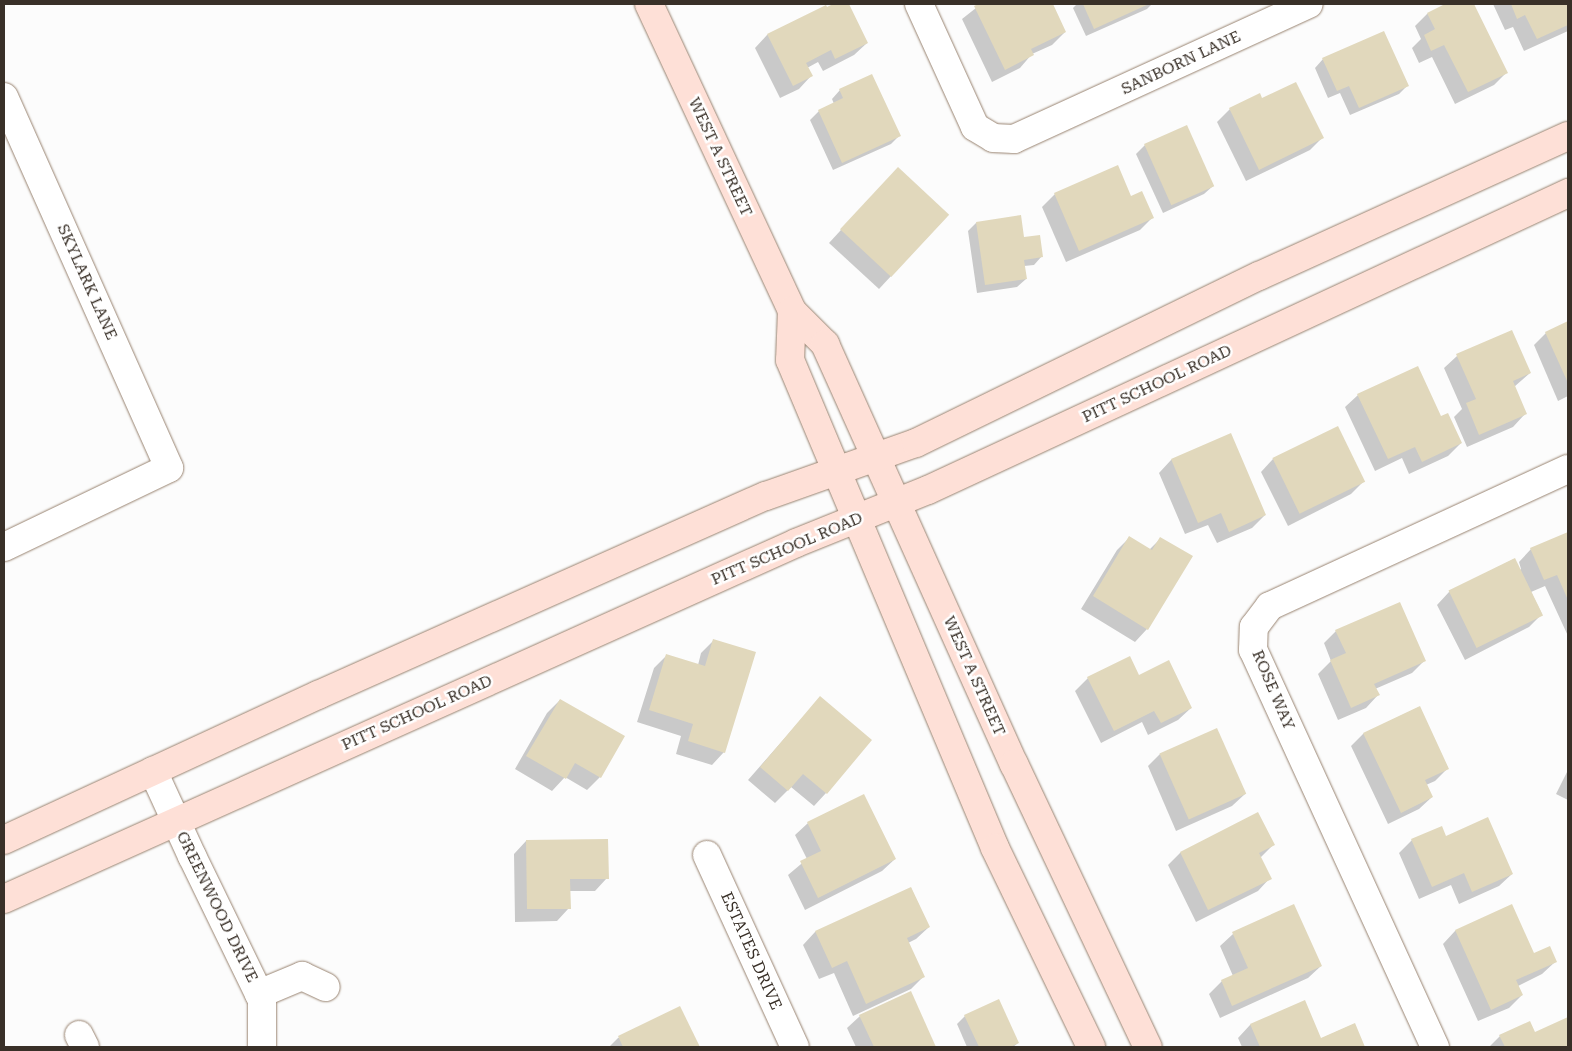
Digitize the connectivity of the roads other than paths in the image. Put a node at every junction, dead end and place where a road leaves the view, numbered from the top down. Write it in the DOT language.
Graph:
graph roads {
  1 [pos="649,4"];
  2 [pos="919,4"];
  3 [pos="1309,4"];
  4 [pos="4,97"];
  5 [pos="1568,136"];
  6 [pos="1568,193"];
  7 [pos="792,311"];
  8 [pos="877,458"];
  9 [pos="1568,469"];
  10 [pos="836,472"];
  11 [pos="896,503"];
  12 [pos="856,519"];
  13 [pos="4,547"];
  14 [pos="153,771"];
  15 [pos="176,820"];
  16 [pos="4,840"];
  17 [pos="708,856"];
  18 [pos="4,899"];
  19 [pos="326,987"];
  20 [pos="259,994"];
  21 [pos="262,1047"];
  22 [pos="794,1047"];
  23 [pos="1091,1047"];
  24 [pos="1148,1047"];
  25 [pos="1435,1047"];
  1 -- 7 [label="main road, WEST A STREET"];
  2 -- 3 [label="street, SANBORN LANE"];
  4 -- 13 [label="street, SKYLARK LANE"];
  5 -- 8 [label="main road"];
  6 -- 11 [label="main road, PITT SCHOOL ROAD"];
  7 -- 8 [label="main road, WEST A STREET"];
  7 -- 10 [label="main road, WEST A STREET"];
  8 -- 10 [label="main road"];
  8 -- 11 [label="main road, WEST A STREET"];
  9 -- 25 [label="street, ROSE WAY"];
  10 -- 12 [label="main road, WEST A STREET"];
  10 -- 14 [label="main road"];
  11 -- 12 [label="main road, PITT SCHOOL ROAD"];
  11 -- 24 [label="main road, WEST A STREET"];
  12 -- 15 [label="main road, PITT SCHOOL ROAD"];
  12 -- 23 [label="main road, WEST A STREET"];
  14 -- 15 [label="street, GREENWOOD DRIVE"];
  14 -- 16 [label="main road"];
  15 -- 18 [label="main road, PITT SCHOOL ROAD"];
  15 -- 20 [label="street, GREENWOOD DRIVE"];
  17 -- 22 [label="street, ESTATES DRIVE"];
  19 -- 20 [label="street"];
  20 -- 21 [label="street, GREENWOOD DRIVE"];
}
